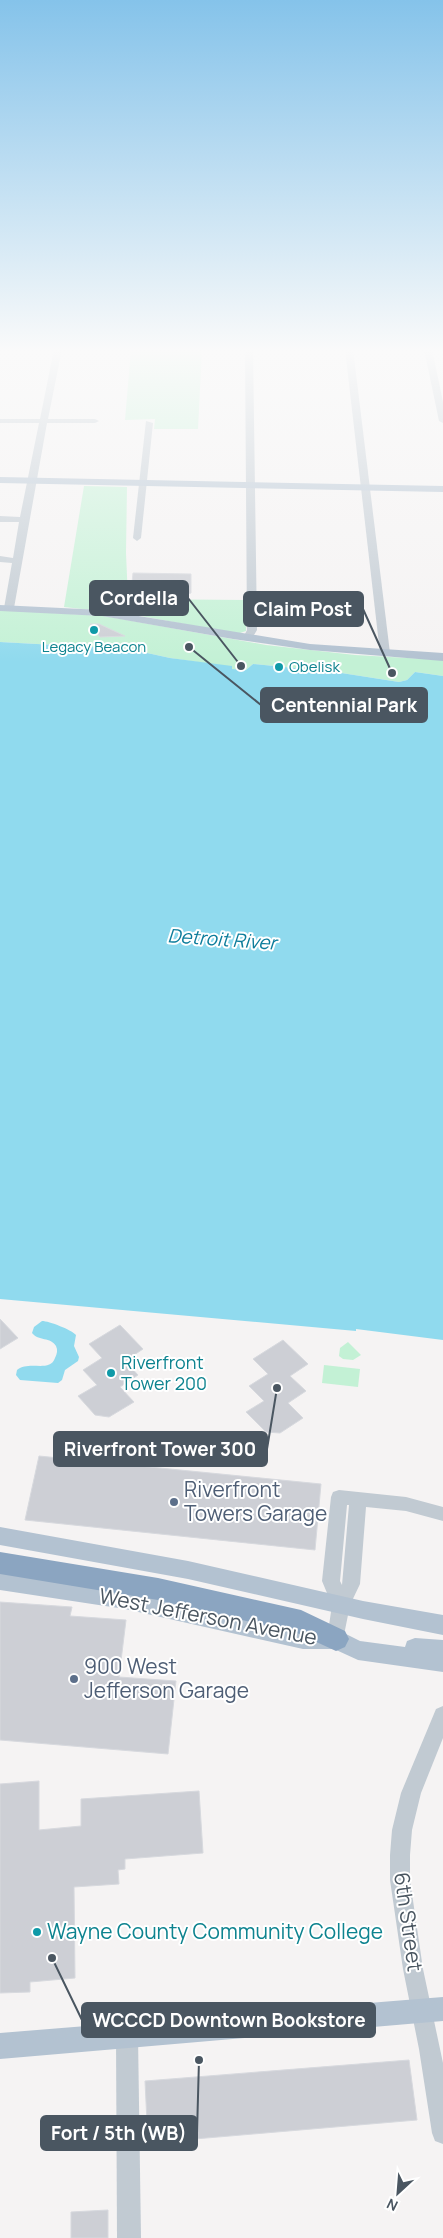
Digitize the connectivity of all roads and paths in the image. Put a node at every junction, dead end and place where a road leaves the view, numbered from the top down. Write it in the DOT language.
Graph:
graph roads {
  1 [pos="36,453"];
  2 [pos="146,453"];
  3 [pos="251,453"];
  4 [pos="361,453"];
  5 [pos="0,480"];
  6 [pos="31,480"];
  7 [pos="143,482"];
  8 [pos="251,485"];
  9 [pos="365,487"];
  10 [pos="443,489"];
  11 [pos="0,519"];
  12 [pos="24,520"];
  13 [pos="137,538"];
  14 [pos="0,560"];
  15 [pos="17,561"];
  16 [pos="4,608"];
  17 [pos="248,638"];
  18 [pos="386,653"];
  19 [pos="443,657"];
  20 [pos="358,1499"];
  21 [pos="443,1514"];
  22 [pos="0,1536"];
  23 [pos="0,1562"];
  24 [pos="0,1581"];
  25 [pos="341,1605"];
  26 [pos="443,1624"];
  27 [pos="336,1639"];
  28 [pos="443,1650"];
  29 [pos="375,1652"];
  30 [pos="443,1662"];
  31 [pos="443,1715"];
  32 [pos="432,2010"];
  33 [pos="127,2036"];
  34 [pos="0,2046"];
  35 [pos="443,2133"];
  36 [pos="129,2238"];
  1 -- 6 [label="street"];
  2 -- 7 [label="street"];
  3 -- 8 [label="street"];
  4 -- 9 [label="street"];
  5 -- 6 [label="main road"];
  6 -- 7 [label="main road"];
  6 -- 12 [label="street"];
  7 -- 8 [label="main road"];
  7 -- 13 [label="street"];
  8 -- 9 [label="main road"];
  8 -- 17 [label="street"];
  9 -- 10 [label="main road"];
  9 -- 18 [label="street"];
  11 -- 12 [label="street"];
  12 -- 15 [label="street"];
  14 -- 15 [label="street"];
  15 -- 16 [label="street"];
  16 -- 17 [label="main road"];
  17 -- 18 [label="main road"];
  18 -- 19 [label="main road"];
  20 -- 21 [label="street"];
  20 -- 25 [label="street"];
  20 -- 25 [label="street"];
  22 -- 25 [label="main road, West Jefferson Avenue"];
  23 -- 27 [label="highway"];
  24 -- 27 [label="main road, West Jefferson Avenue"];
  25 -- 26 [label="main road, West Jefferson Avenue"];
  25 -- 27 [label="street"];
  27 -- 29 [label="main road, West Jefferson Avenue"];
  28 -- 29 [label="main road"];
  29 -- 30 [label="main road, West Jefferson Avenue"];
  31 -- 32 [label="street, 6th Street"];
  32 -- 33 [label="main road"];
  32 -- 35 [label="street, 6th Street"];
  33 -- 34 [label="main road"];
  33 -- 36 [label="street"];
}
